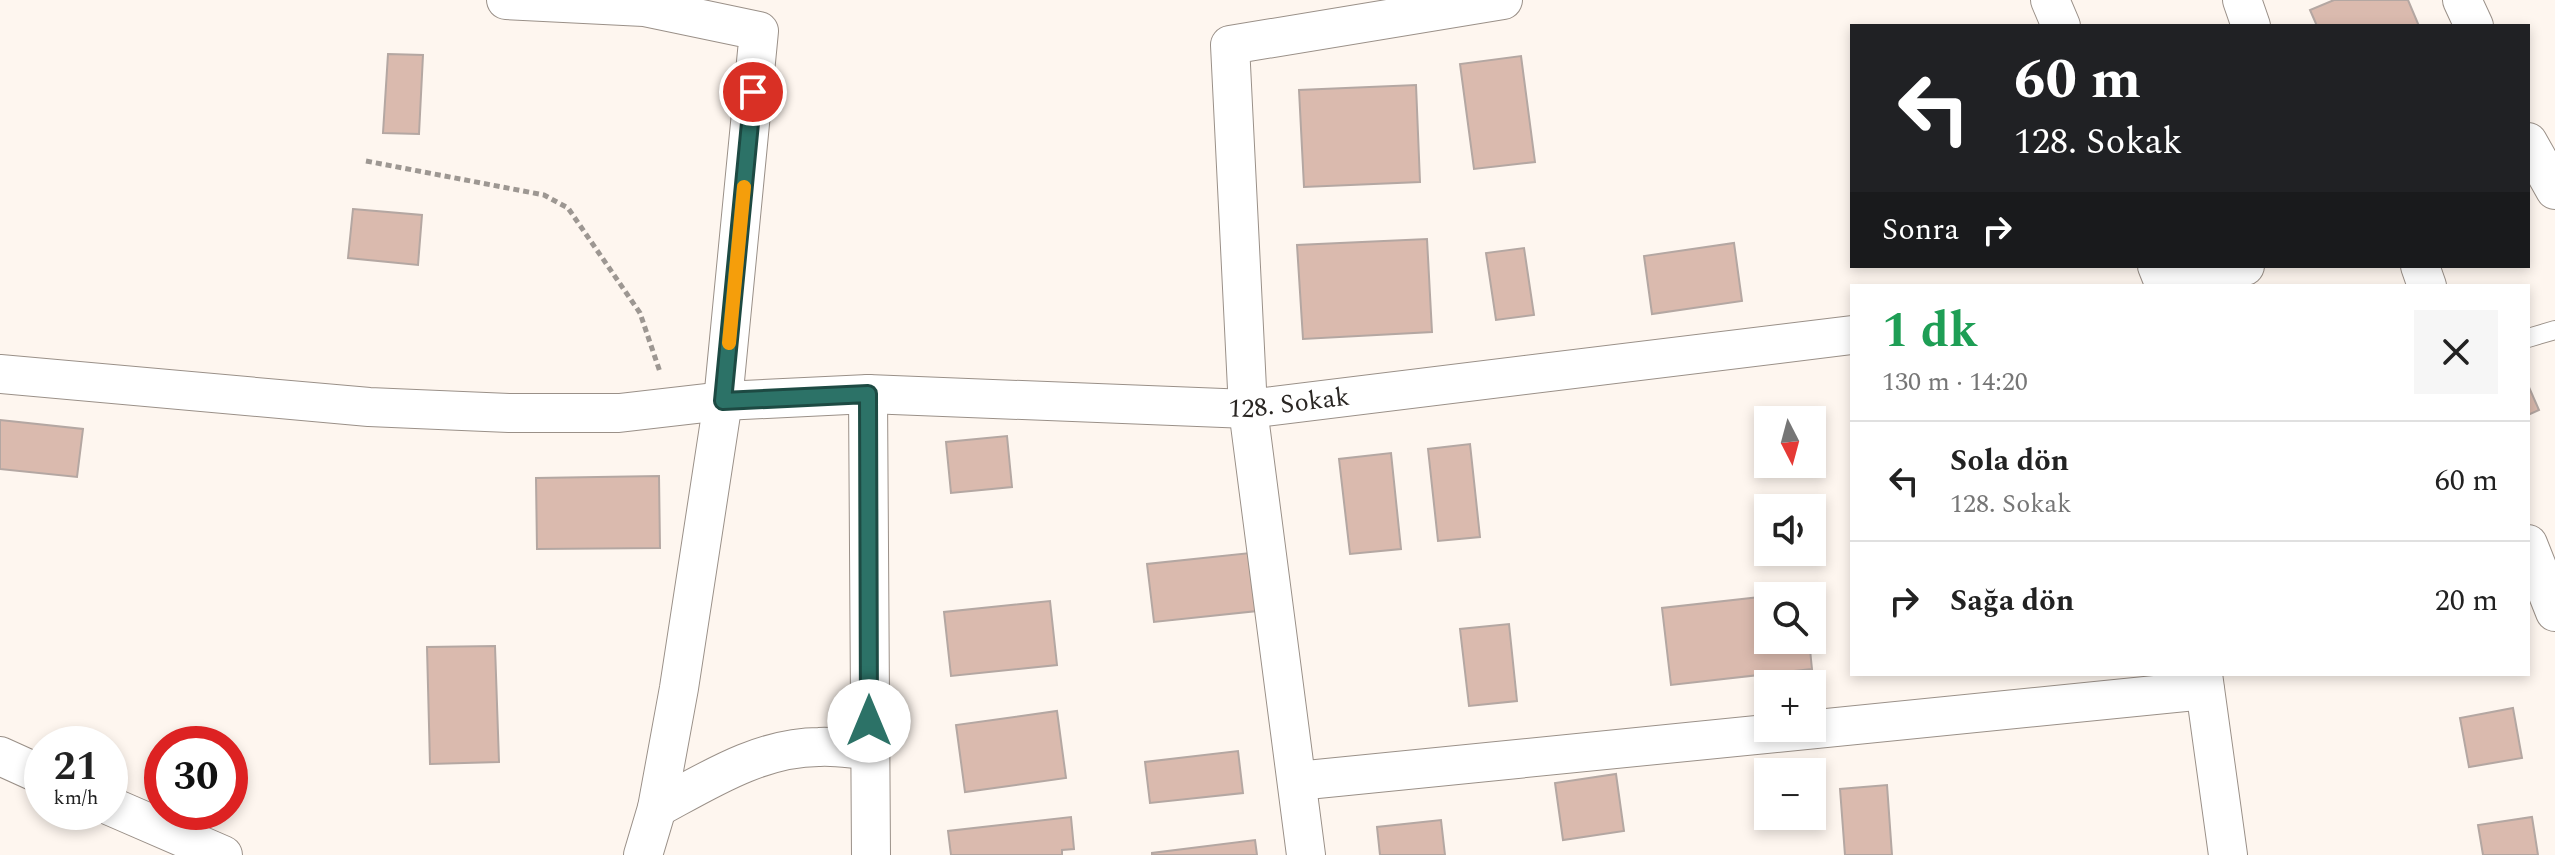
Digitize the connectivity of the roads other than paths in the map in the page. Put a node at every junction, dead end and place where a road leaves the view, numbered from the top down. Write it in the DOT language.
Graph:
graph roads {
  1 [pos="506,0"];
  2 [pos="1503,0"];
  3 [pos="2050,0"];
  4 [pos="2242,0"];
  5 [pos="2462,0"];
  6 [pos="2060,24"];
  7 [pos="2250,24"];
  8 [pos="2473,24"];
  9 [pos="2530,146"];
  10 [pos="2530,190"];
  11 [pos="2555,190"];
  12 [pos="2239,268"];
  13 [pos="2190,284"];
  14 [pos="2555,330"];
  15 [pos="1850,335"];
  16 [pos="2530,337"];
  17 [pos="0,374"];
  18 [pos="868,394"];
  19 [pos="723,401"];
  20 [pos="1248,409"];
  21 [pos="2530,549"];
  22 [pos="2555,612"];
  23 [pos="2204,682"];
  24 [pos="869,750"];
  25 [pos="0,756"];
  26 [pos="24,767"];
  27 [pos="1297,781"];
  28 [pos="657,808"];
  29 [pos="128,815"];
  30 [pos="207,852"];
  31 [pos="643,855"];
  32 [pos="871,855"];
  33 [pos="1306,855"];
  34 [pos="2228,855"];
  1 -- 19 [label="street"];
  2 -- 20 [label="street"];
  3 -- 6 [label="street"];
  4 -- 7 [label="street"];
  5 -- 8 [label="street"];
  9 -- 11 [label="street"];
  10 -- 11 [label="street"];
  12 -- 13 [label="street"];
  14 -- 16 [label="lane"];
  15 -- 20 [label="street, 128. Sokak"];
  17 -- 19 [label="street, 128. Sokak"];
  18 -- 19 [label="street, 128. Sokak"];
  18 -- 20 [label="street, 128. Sokak"];
  18 -- 24 [label="street"];
  19 -- 28 [label="street"];
  20 -- 27 [label="street"];
  21 -- 22 [label="street"];
  23 -- 27 [label="street"];
  23 -- 34 [label="street"];
  24 -- 28 [label="street"];
  24 -- 32 [label="street"];
  25 -- 26 [label="street"];
  27 -- 33 [label="street"];
  28 -- 31 [label="street"];
  29 -- 30 [label="street"];
}
